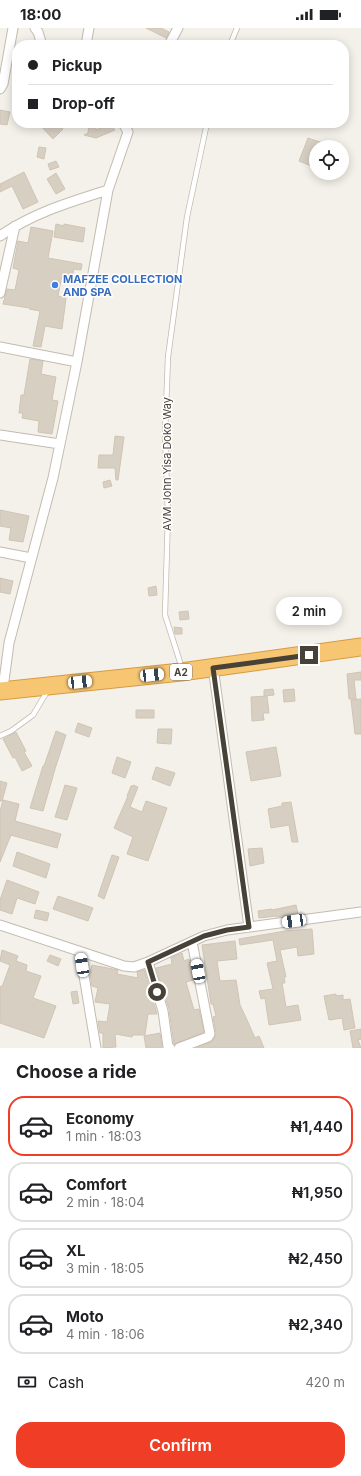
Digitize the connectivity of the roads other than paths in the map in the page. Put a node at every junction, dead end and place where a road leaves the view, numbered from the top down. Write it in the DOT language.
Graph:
graph roads {
  1 [pos="13,28"];
  2 [pos="35,28"];
  3 [pos="89,28"];
  4 [pos="178,28"];
  5 [pos="237,28"];
  6 [pos="40,40"];
  7 [pos="87,40"];
  8 [pos="172,40"];
  9 [pos="232,40"];
  10 [pos="0,89"];
  11 [pos="127,128"];
  12 [pos="206,128"];
  13 [pos="108,190"];
  14 [pos="15,226"];
  15 [pos="0,236"];
  16 [pos="0,293"];
  17 [pos="0,347"];
  18 [pos="77,362"];
  19 [pos="0,435"];
  20 [pos="60,444"];
  21 [pos="0,552"];
  22 [pos="31,558"];
  23 [pos="361,639"];
  24 [pos="5,642"];
  25 [pos="361,647"];
  26 [pos="180,662"];
  27 [pos="213,668"];
  28 [pos="1,684"];
  29 [pos="51,685"];
  30 [pos="0,736"];
  31 [pos="361,912"];
  32 [pos="0,925"];
  33 [pos="249,927"];
  34 [pos="192,942"];
  35 [pos="80,952"];
  36 [pos="148,962"];
  37 [pos="96,1048"];
  38 [pos="170,1048"];
  39 [pos="178,1048"];
  1 -- 10 [label="street"];
  2 -- 6 [label="street"];
  3 -- 7 [label="street"];
  4 -- 8 [label="street"];
  5 -- 9 [label="lane"];
  11 -- 13 [label="street"];
  12 -- 26 [label="lane, AVM John Yisa Doko Way"];
  13 -- 14 [label="street"];
  13 -- 18 [label="street"];
  14 -- 15 [label="street"];
  14 -- 16 [label="street"];
  17 -- 18 [label="street"];
  18 -- 20 [label="street"];
  19 -- 20 [label="street"];
  20 -- 22 [label="street"];
  21 -- 22 [label="street"];
  22 -- 24 [label="street"];
  23 -- 26 [label="highway, A2"];
  24 -- 28 [label="street"];
  25 -- 27 [label="highway, A2"];
  26 -- 28 [label="highway, A2"];
  27 -- 29 [label="highway, A2"];
  27 -- 33 [label="street"];
  28 -- 29 [label="highway, A2"];
  29 -- 30 [label="lane"];
  31 -- 33 [label="street"];
  32 -- 35 [label="street"];
  33 -- 34 [label="street"];
  34 -- 36 [label="street"];
  34 -- 39 [label="street"];
  35 -- 36 [label="street"];
  35 -- 37 [label="street"];
  36 -- 38 [label="street"];
}
